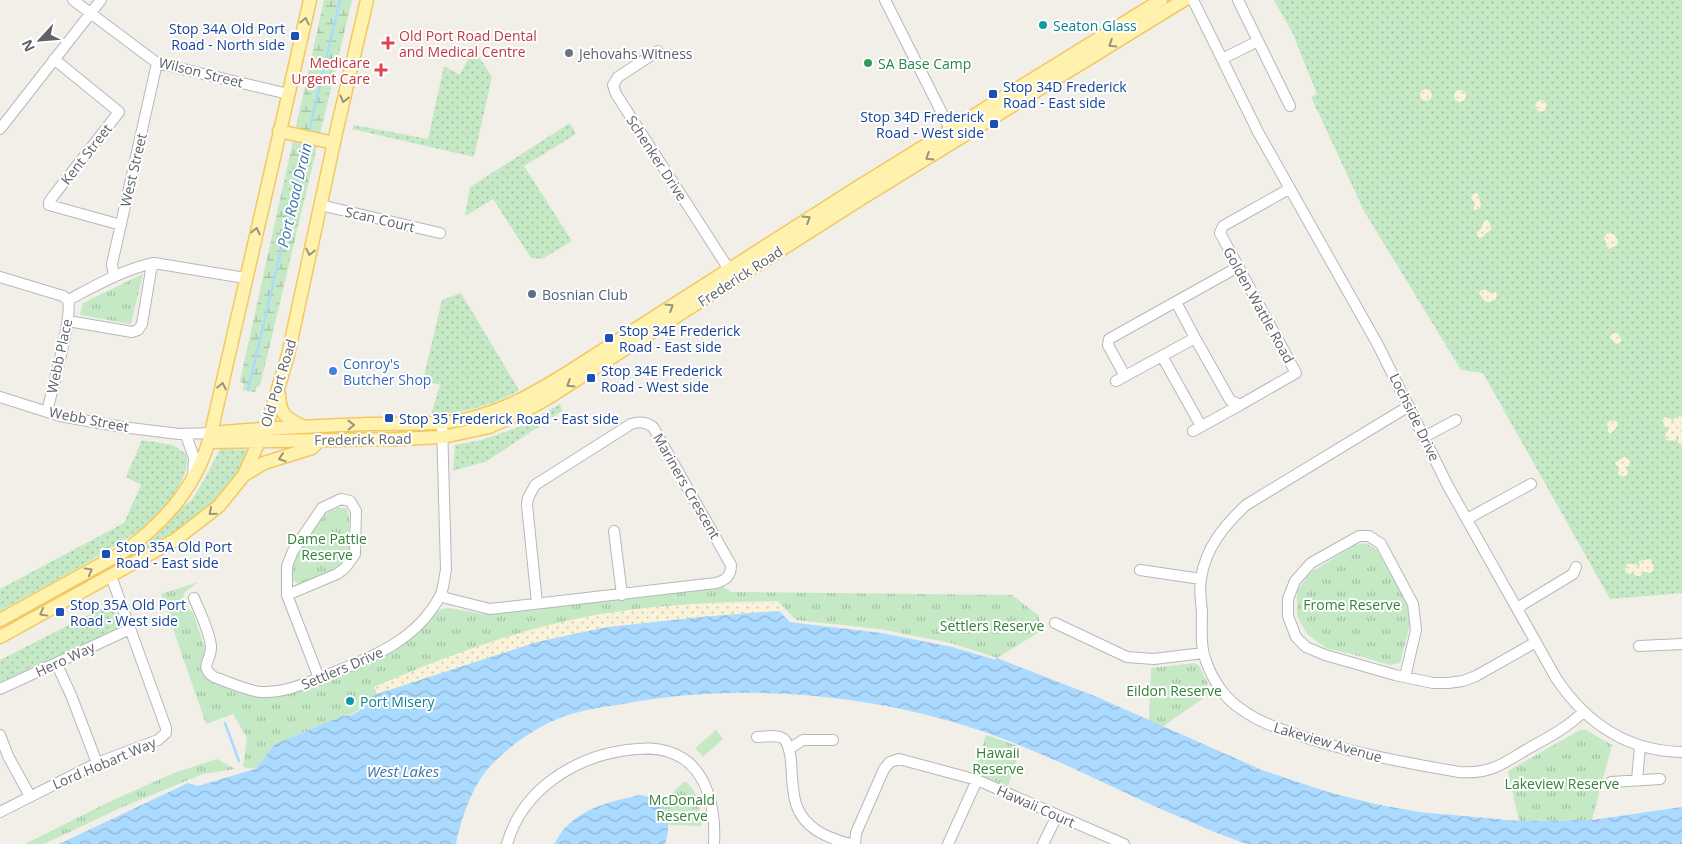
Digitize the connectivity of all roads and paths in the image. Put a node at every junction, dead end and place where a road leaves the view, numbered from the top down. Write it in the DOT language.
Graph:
graph roads {
  1 [pos="73,0"];
  2 [pos="101,0"];
  3 [pos="310,0"];
  4 [pos="367,0"];
  5 [pos="885,0"];
  6 [pos="1161,0"];
  7 [pos="1184,0"];
  8 [pos="1193,0"];
  9 [pos="1238,0"];
  10 [pos="90,13"];
  11 [pos="1258,41"];
  12 [pos="658,51"];
  13 [pos="54,59"];
  14 [pos="1222,59"];
  15 [pos="157,63"];
  16 [pos="288,94"];
  17 [pos="1290,106"];
  18 [pos="0,129"];
  19 [pos="279,131"];
  20 [pos="953,135"];
  21 [pos="334,142"];
  22 [pos="1289,189"];
  23 [pos="320,205"];
  24 [pos="121,225"];
  25 [pos="440,233"];
  26 [pos="154,263"];
  27 [pos="1238,268"];
  28 [pos="732,274"];
  29 [pos="0,277"];
  30 [pos="114,277"];
  31 [pos="245,278"];
  32 [pos="68,300"];
  33 [pos="1176,302"];
  34 [pos="68,321"];
  35 [pos="1195,338"];
  36 [pos="1162,356"];
  37 [pos="279,388"];
  38 [pos="0,397"];
  39 [pos="1240,405"];
  40 [pos="1409,406"];
  41 [pos="47,412"];
  42 [pos="1456,420"];
  43 [pos="442,423"];
  44 [pos="302,426"];
  45 [pos="265,428"];
  46 [pos="183,436"];
  47 [pos="214,437"];
  48 [pos="442,437"];
  49 [pos="1424,437"];
  50 [pos="261,440"];
  51 [pos="320,440"];
  52 [pos="244,475"];
  53 [pos="192,481"];
  54 [pos="1530,484"];
  55 [pos="1467,519"];
  56 [pos="614,530"];
  57 [pos="1576,567"];
  58 [pos="1140,570"];
  59 [pos="111,576"];
  60 [pos="1201,578"];
  61 [pos="441,594"];
  62 [pos="622,594"];
  63 [pos="287,595"];
  64 [pos="194,598"];
  65 [pos="538,603"];
  66 [pos="1517,608"];
  67 [pos="0,620"];
  68 [pos="1056,623"];
  69 [pos="130,629"];
  70 [pos="0,637"];
  71 [pos="1536,642"];
  72 [pos="1682,644"];
  73 [pos="1639,646"];
  74 [pos="1203,653"];
  75 [pos="56,663"];
  76 [pos="1405,677"];
  77 [pos="319,678"];
  78 [pos="0,689"];
  79 [pos="1583,712"];
  80 [pos="0,735"];
  81 [pos="757,737"];
  82 [pos="833,740"];
  83 [pos="1640,746"];
  84 [pos="789,748"];
  85 [pos="1682,752"];
  86 [pos="97,763"];
  87 [pos="1660,779"];
  88 [pos="977,780"];
  89 [pos="1637,780"];
  90 [pos="1610,782"];
  91 [pos="30,796"];
  92 [pos="0,812"];
  93 [pos="1056,816"];
  94 [pos="507,844"];
  95 [pos="714,844"];
  96 [pos="850,844"];
  97 [pos="855,844"];
  98 [pos="948,844"];
  99 [pos="1043,844"];
  100 [pos="1124,844"];
  1 -- 10 [label="street, Wilson Street"];
  2 -- 10 [label="street"];
  16 -- 3 [label="main road, one-way"];
  4 -- 21 [label="main road, Old Port Road, one-way"];
  5 -- 20 [label="street"];
  6 -- 20 [label="main road, Frederick Road"];
  7 -- 20 [label="main road, Frederick Road, one-way"];
  8 -- 14 [label="street, Lochside Drive"];
  9 -- 11 [label="street"];
  10 -- 13 [label="street"];
  10 -- 15 [label="street, Wilson Street"];
  11 -- 14 [label="street"];
  11 -- 17 [label="street"];
  12 -- 28 [label="street, Schenker Drive"];
  13 -- 18 [label="street"];
  13 -- 24 [label="street, Kent Street"];
  14 -- 22 [label="street, Lochside Drive"];
  15 -- 16 [label="street, Wilson Street"];
  15 -- 24 [label="street, West Street"];
  16 -- 19 [label="main road"];
  19 -- 21 [label="main road"];
  31 -- 19 [label="main road, one-way"];
  20 -- 28 [label="main road, Frederick Road"];
  21 -- 23 [label="main road, Old Port Road"];
  22 -- 27 [label="street, Golden Wattle Road"];
  22 -- 40 [label="street, Lochside Drive"];
  23 -- 25 [label="street, Scan Court"];
  23 -- 37 [label="main road, Old Port Road, one-way"];
  24 -- 30 [label="street, West Street"];
  26 -- 30 [label="street"];
  26 -- 31 [label="street"];
  26 -- 34 [label="street"];
  27 -- 33 [label="street"];
  27 -- 39 [label="street, Golden Wattle Road"];
  43 -- 28 [label="main road, Frederick Road, one-way"];
  28 -- 48 [label="main road, Frederick Road, one-way"];
  29 -- 32 [label="street"];
  30 -- 32 [label="street"];
  47 -- 31 [label="main road, one-way"];
  32 -- 34 [label="street, Webb Place"];
  33 -- 35 [label="street"];
  33 -- 36 [label="street"];
  34 -- 41 [label="street, Webb Place"];
  35 -- 36 [label="street"];
  35 -- 39 [label="street"];
  36 -- 39 [label="street"];
  37 -- 44 [label="main road"];
  37 -- 45 [label="main road, Old Port Road"];
  38 -- 41 [label="street, Webb Street"];
  40 -- 49 [label="street, Lochside Drive"];
  40 -- 60 [label="street, Lakeview Avenue"];
  41 -- 46 [label="street, Webb Street"];
  42 -- 49 [label="street"];
  44 -- 43 [label="main road, Frederick Road, one-way"];
  43 -- 48 [label="street, Settlers Drive"];
  44 -- 45 [label="main road, Frederick Road"];
  45 -- 47 [label="main road, Frederick Road"];
  45 -- 50 [label="main road, Old Port Road"];
  46 -- 47 [label="street, Webb Street"];
  46 -- 53 [label="street"];
  47 -- 50 [label="main road, Frederick Road"];
  47 -- 53 [label="main road"];
  48 -- 51 [label="main road, Frederick Road"];
  48 -- 61 [label="street, Settlers Drive"];
  49 -- 55 [label="street, Lochside Drive"];
  50 -- 51 [label="main road, Frederick Road"];
  50 -- 52 [label="main road, Old Port Road"];
  51 -- 52 [label="main road, one-way"];
  52 -- 59 [label="main road, Old Port Road, one-way"];
  67 -- 53 [label="main road, one-way"];
  54 -- 55 [label="street"];
  55 -- 66 [label="street, Lochside Drive"];
  56 -- 62 [label="street"];
  57 -- 66 [label="street"];
  58 -- 60 [label="street"];
  59 -- 69 [label="street, Lord Hobart Way"];
  59 -- 70 [label="main road, Old Port Road, one-way"];
  60 -- 74 [label="street, Lakeview Avenue"];
  61 -- 65 [label="street, Mariners Crescent"];
  61 -- 77 [label="street, Settlers Drive"];
  62 -- 65 [label="street, Mariners Crescent"];
  62 -- 65 [label="street, Mariners Crescent"];
  63 -- 63 [label="street"];
  63 -- 77 [label="street"];
  64 -- 77 [label="street, Settlers Drive"];
  66 -- 71 [label="street, Lochside Drive"];
  68 -- 74 [label="street"];
  69 -- 75 [label="street, Hero Way"];
  69 -- 86 [label="street, Lord Hobart Way"];
  71 -- 76 [label="street"];
  71 -- 79 [label="street, Lochside Drive"];
  72 -- 73 [label="street"];
  74 -- 79 [label="street, Lakeview Avenue"];
  75 -- 78 [label="street, Hero Way"];
  75 -- 86 [label="street"];
  76 -- 76 [label="street"];
  79 -- 83 [label="street, Lochside Drive"];
  80 -- 91 [label="street"];
  81 -- 84 [label="street"];
  82 -- 84 [label="street"];
  83 -- 85 [label="street, Lochside Drive"];
  83 -- 89 [label="street"];
  84 -- 96 [label="street"];
  86 -- 91 [label="street, Lord Hobart Way"];
  87 -- 89 [label="street"];
  88 -- 93 [label="street, Hawaii Court"];
  88 -- 97 [label="street, Hawaii Court"];
  88 -- 98 [label="street"];
  89 -- 90 [label="street"];
  91 -- 92 [label="street, Lord Hobart Way"];
  93 -- 99 [label="street"];
  93 -- 100 [label="street, Hawaii Court"];
  94 -- 95 [label="street"];
}
